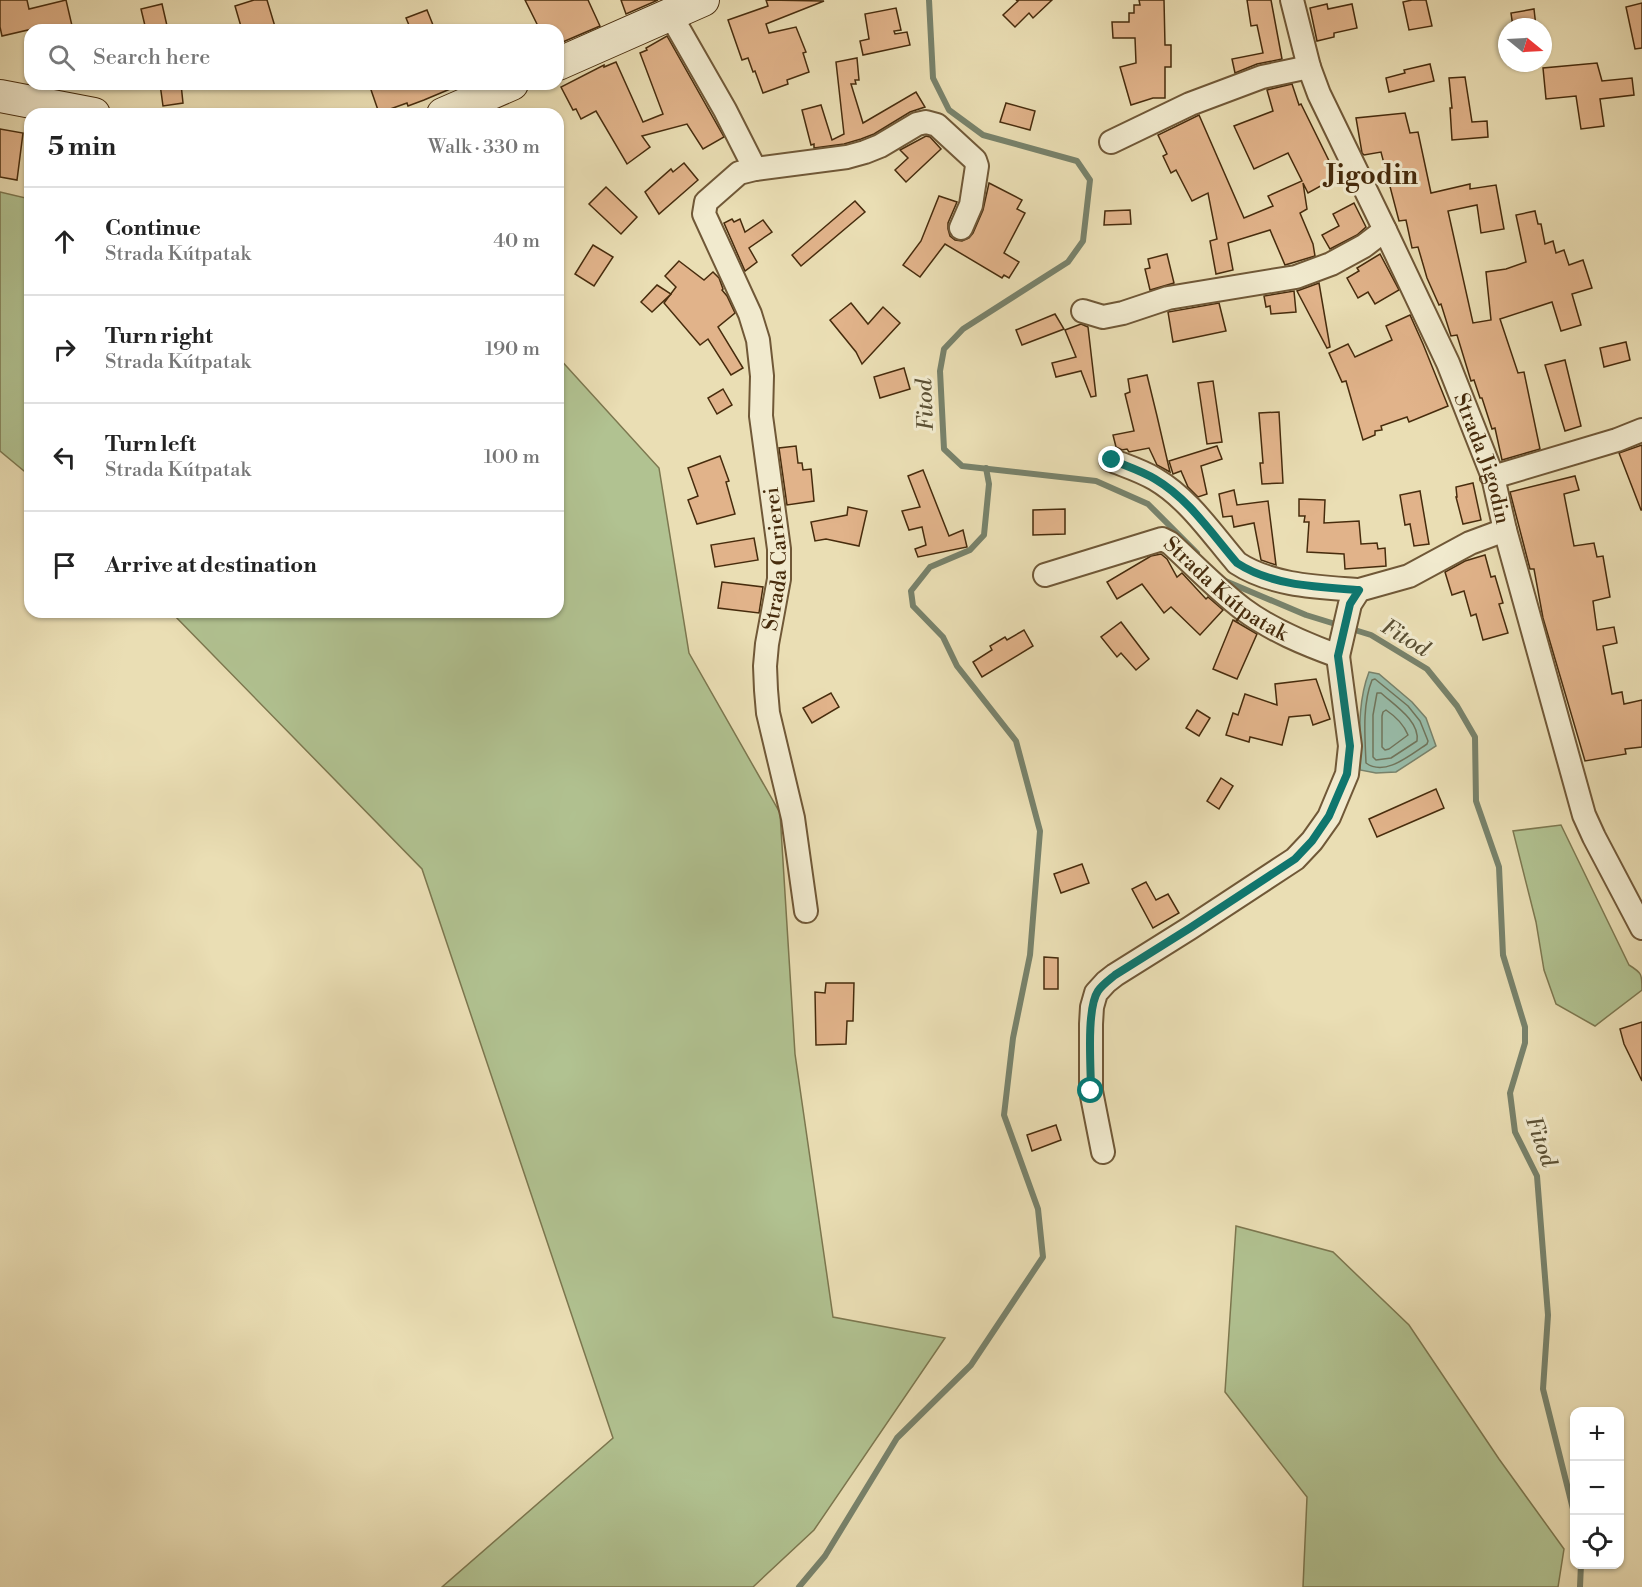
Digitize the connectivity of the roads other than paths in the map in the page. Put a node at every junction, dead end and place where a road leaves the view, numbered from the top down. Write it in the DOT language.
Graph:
graph roads {
  1 [pos="703,0"];
  2 [pos="1292,0"];
  3 [pos="670,15"];
  4 [pos="564,61"];
  5 [pos="1310,67"];
  6 [pos="498,90"];
  7 [pos="0,96"];
  8 [pos="63,108"];
  9 [pos="456,108"];
  10 [pos="1111,142"];
  11 [pos="754,169"];
  12 [pos="962,228"];
  13 [pos="1385,230"];
  14 [pos="1083,311"];
  15 [pos="1642,430"];
  16 [pos="1112,460"];
  17 [pos="1493,477"];
  18 [pos="1506,530"];
  19 [pos="1045,575"];
  20 [pos="1354,597"];
  21 [pos="1339,651"];
  22 [pos="806,911"];
  23 [pos="1642,928"];
  24 [pos="1103,1152"];
  1 -- 3 [label="main road"];
  2 -- 5 [label="street, Strada Jigodin"];
  3 -- 4 [label="main road"];
  3 -- 11 [label="street"];
  5 -- 10 [label="street"];
  5 -- 13 [label="street, Strada Jigodin"];
  6 -- 9 [label="main road"];
  7 -- 8 [label="main road"];
  11 -- 12 [label="street, Strada Carierei"];
  11 -- 22 [label="street, Strada Carierei"];
  13 -- 14 [label="street"];
  13 -- 17 [label="street, Strada Jigodin"];
  15 -- 17 [label="street"];
  16 -- 20 [label="street, Strada Kútpatak"];
  17 -- 18 [label="street, Strada Jigodin"];
  18 -- 20 [label="street, Strada Kútpatak"];
  18 -- 23 [label="street, Strada Jigodin"];
  19 -- 21 [label="street, Strada Kútpatak"];
  20 -- 21 [label="street"];
  21 -- 24 [label="street"];
}
